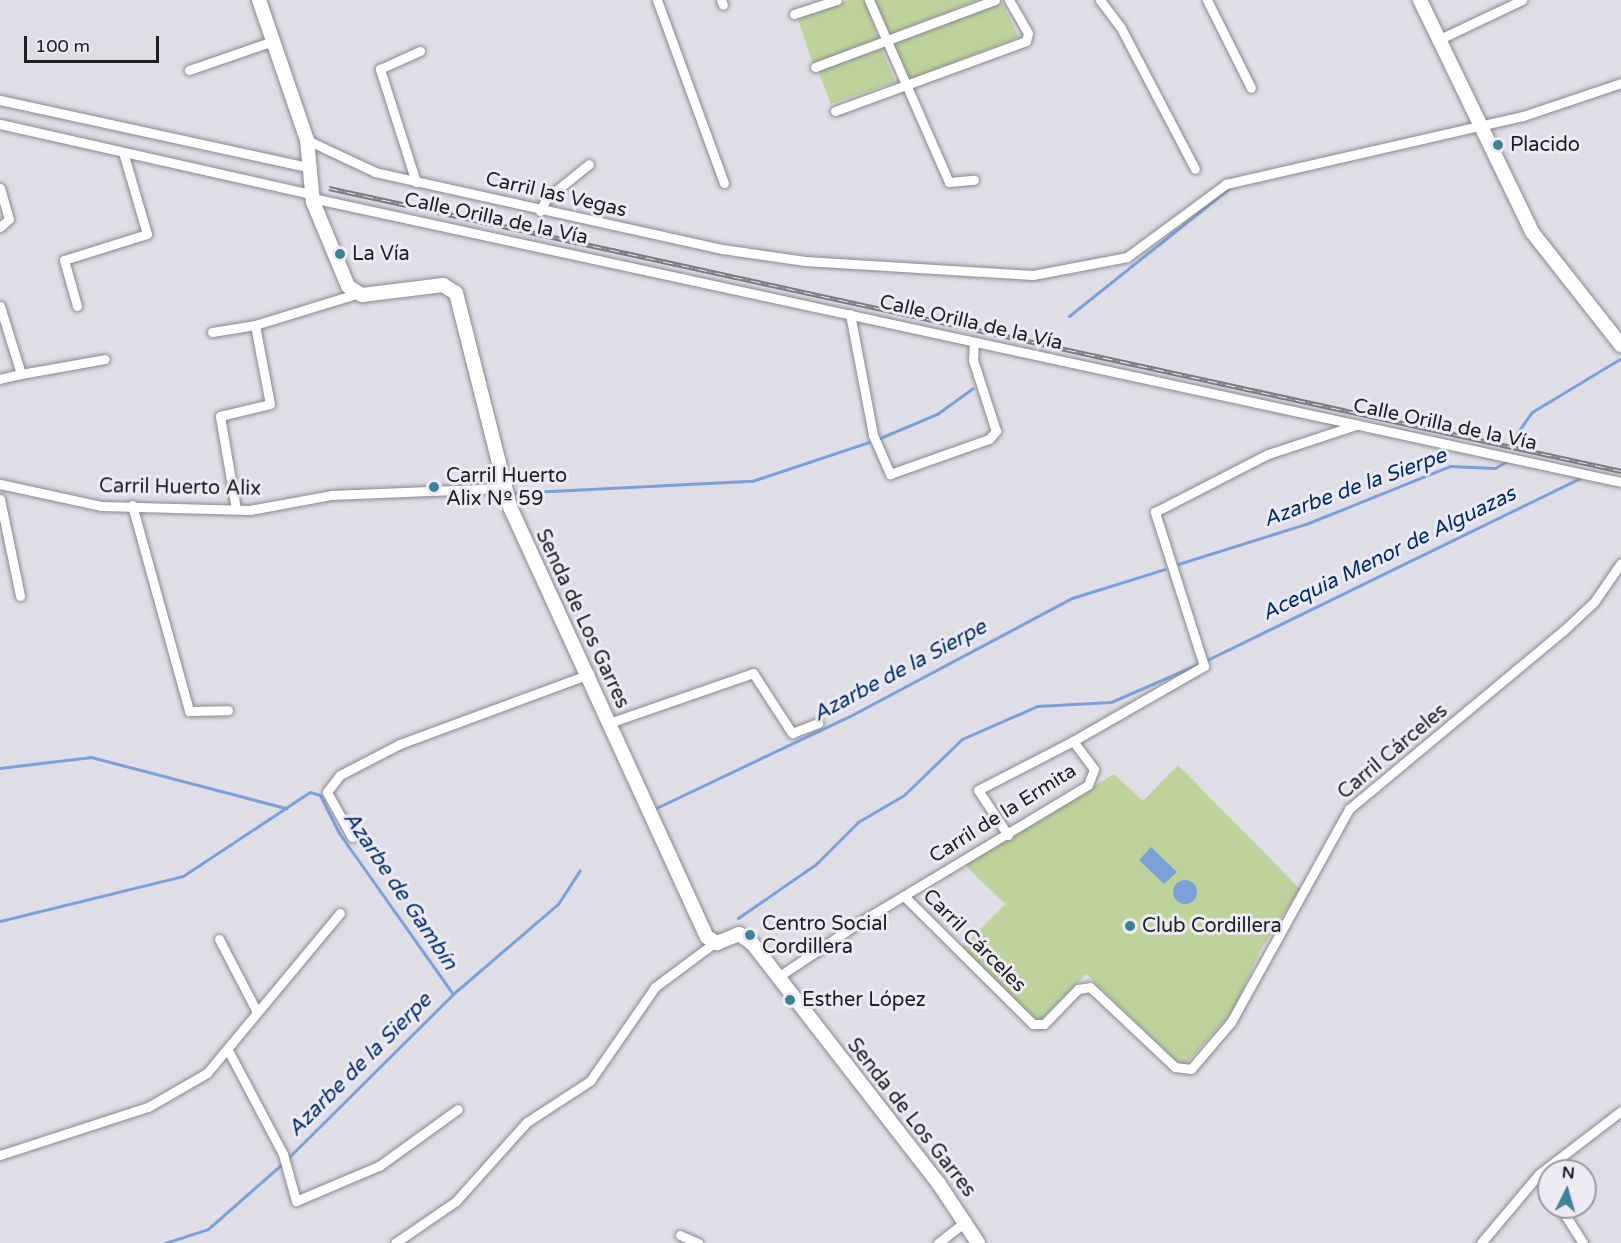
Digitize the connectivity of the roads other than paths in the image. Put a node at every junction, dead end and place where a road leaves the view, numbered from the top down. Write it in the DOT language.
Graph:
graph roads {
  1 [pos="259,0"];
  2 [pos="657,0"];
  3 [pos="837,0"];
  4 [pos="868,0"];
  5 [pos="995,0"];
  6 [pos="1009,0"];
  7 [pos="1100,0"];
  8 [pos="1207,0"];
  9 [pos="1420,0"];
  10 [pos="1522,0"];
  11 [pos="794,14"];
  12 [pos="1440,39"];
  13 [pos="273,40"];
  14 [pos="886,41"];
  15 [pos="420,51"];
  16 [pos="814,67"];
  17 [pos="189,70"];
  18 [pos="1621,83"];
  19 [pos="904,88"];
  20 [pos="1251,88"];
  21 [pos="0,100"];
  22 [pos="835,111"];
  23 [pos="1481,123"];
  24 [pos="0,124"];
  25 [pos="307,140"];
  26 [pos="123,152"];
  27 [pos="589,164"];
  28 [pos="311,168"];
  29 [pos="1195,169"];
  30 [pos="974,180"];
  31 [pos="416,182"];
  32 [pos="724,183"];
  33 [pos="0,188"];
  34 [pos="312,196"];
  35 [pos="540,210"];
  36 [pos="0,227"];
  37 [pos="356,294"];
  38 [pos="0,306"];
  39 [pos="77,306"];
  40 [pos="850,314"];
  41 [pos="255,325"];
  42 [pos="212,333"];
  43 [pos="974,342"];
  44 [pos="1621,345"];
  45 [pos="105,359"];
  46 [pos="21,374"];
  47 [pos="0,379"];
  48 [pos="1356,424"];
  49 [pos="1621,482"];
  50 [pos="0,484"];
  51 [pos="503,488"];
  52 [pos="0,499"];
  53 [pos="132,505"];
  54 [pos="236,509"];
  55 [pos="1621,563"];
  56 [pos="20,596"];
  57 [pos="589,674"];
  58 [pos="228,710"];
  59 [pos="609,723"];
  60 [pos="818,723"];
  61 [pos="1072,741"];
  62 [pos="1008,835"];
  63 [pos="352,837"];
  64 [pos="904,896"];
  65 [pos="340,913"];
  66 [pos="219,939"];
  67 [pos="714,943"];
  68 [pos="778,977"];
  69 [pos="257,1012"];
  70 [pos="229,1052"];
  71 [pos="458,1109"];
  72 [pos="1621,1111"];
  73 [pos="0,1155"];
  74 [pos="1559,1159"];
  75 [pos="1537,1176"];
  76 [pos="1568,1219"];
  77 [pos="966,1221"];
  78 [pos="680,1235"];
  79 [pos="395,1243"];
  80 [pos="698,1243"];
  81 [pos="938,1243"];
  82 [pos="978,1243"];
  83 [pos="1481,1243"];
  84 [pos="1583,1243"];
  1 -- 13 [label="street"];
  2 -- 32 [label="street"];
  3 -- 11 [label="street"];
  4 -- 14 [label="street"];
  5 -- 14 [label="street"];
  6 -- 19 [label="street"];
  7 -- 29 [label="street"];
  8 -- 20 [label="street"];
  9 -- 12 [label="street"];
  10 -- 12 [label="street"];
  12 -- 23 [label="street"];
  13 -- 17 [label="street"];
  13 -- 25 [label="street"];
  14 -- 16 [label="street"];
  14 -- 19 [label="street"];
  15 -- 31 [label="street"];
  18 -- 23 [label="street, Carril las Vegas"];
  19 -- 22 [label="street"];
  19 -- 30 [label="street"];
  21 -- 28 [label="street"];
  23 -- 35 [label="street, Carril las Vegas"];
  23 -- 44 [label="street"];
  24 -- 26 [label="street, Calle Orilla de la Vía"];
  25 -- 28 [label="street"];
  25 -- 31 [label="street, Carril las Vegas"];
  26 -- 34 [label="street, Calle Orilla de la Vía"];
  26 -- 39 [label="street"];
  27 -- 35 [label="street"];
  28 -- 34 [label="street"];
  31 -- 35 [label="street, Carril las Vegas"];
  33 -- 36 [label="street"];
  34 -- 37 [label="street"];
  34 -- 40 [label="street, Calle Orilla de la Vía"];
  37 -- 41 [label="street"];
  37 -- 51 [label="street, Senda de Los Garres"];
  38 -- 46 [label="street"];
  40 -- 43 [label="street, Calle Orilla de la Vía"];
  40 -- 43 [label="street"];
  41 -- 42 [label="street"];
  41 -- 54 [label="street"];
  43 -- 48 [label="street, Calle Orilla de la Vía"];
  45 -- 46 [label="street"];
  46 -- 47 [label="street"];
  48 -- 49 [label="street, Calle Orilla de la Vía"];
  48 -- 61 [label="street, Carril de la Ermita"];
  50 -- 53 [label="street, Carril Huerto Alix"];
  51 -- 54 [label="street, Carril Huerto Alix"];
  51 -- 57 [label="street, Senda de Los Garres"];
  52 -- 56 [label="street"];
  53 -- 54 [label="street, Carril Huerto Alix"];
  53 -- 58 [label="street"];
  55 -- 64 [label="street, Carril Cárceles"];
  57 -- 59 [label="street, Senda de Los Garres"];
  57 -- 63 [label="street"];
  59 -- 60 [label="street"];
  59 -- 67 [label="street, Senda de Los Garres"];
  61 -- 62 [label="street, Carril de la Ermita"];
  61 -- 62 [label="street"];
  62 -- 64 [label="street, Carril de la Ermita"];
  64 -- 68 [label="street, Carril de la Ermita"];
  65 -- 69 [label="street"];
  66 -- 69 [label="street"];
  67 -- 68 [label="street, Senda de Los Garres"];
  67 -- 79 [label="street"];
  68 -- 77 [label="street, Senda de Los Garres"];
  69 -- 70 [label="street"];
  70 -- 71 [label="street"];
  70 -- 73 [label="street"];
  72 -- 74 [label="street"];
  75 -- 83 [label="street"];
  76 -- 84 [label="street"];
  77 -- 81 [label="street"];
  77 -- 82 [label="street, Senda de Los Garres"];
  78 -- 80 [label="street"];
}
